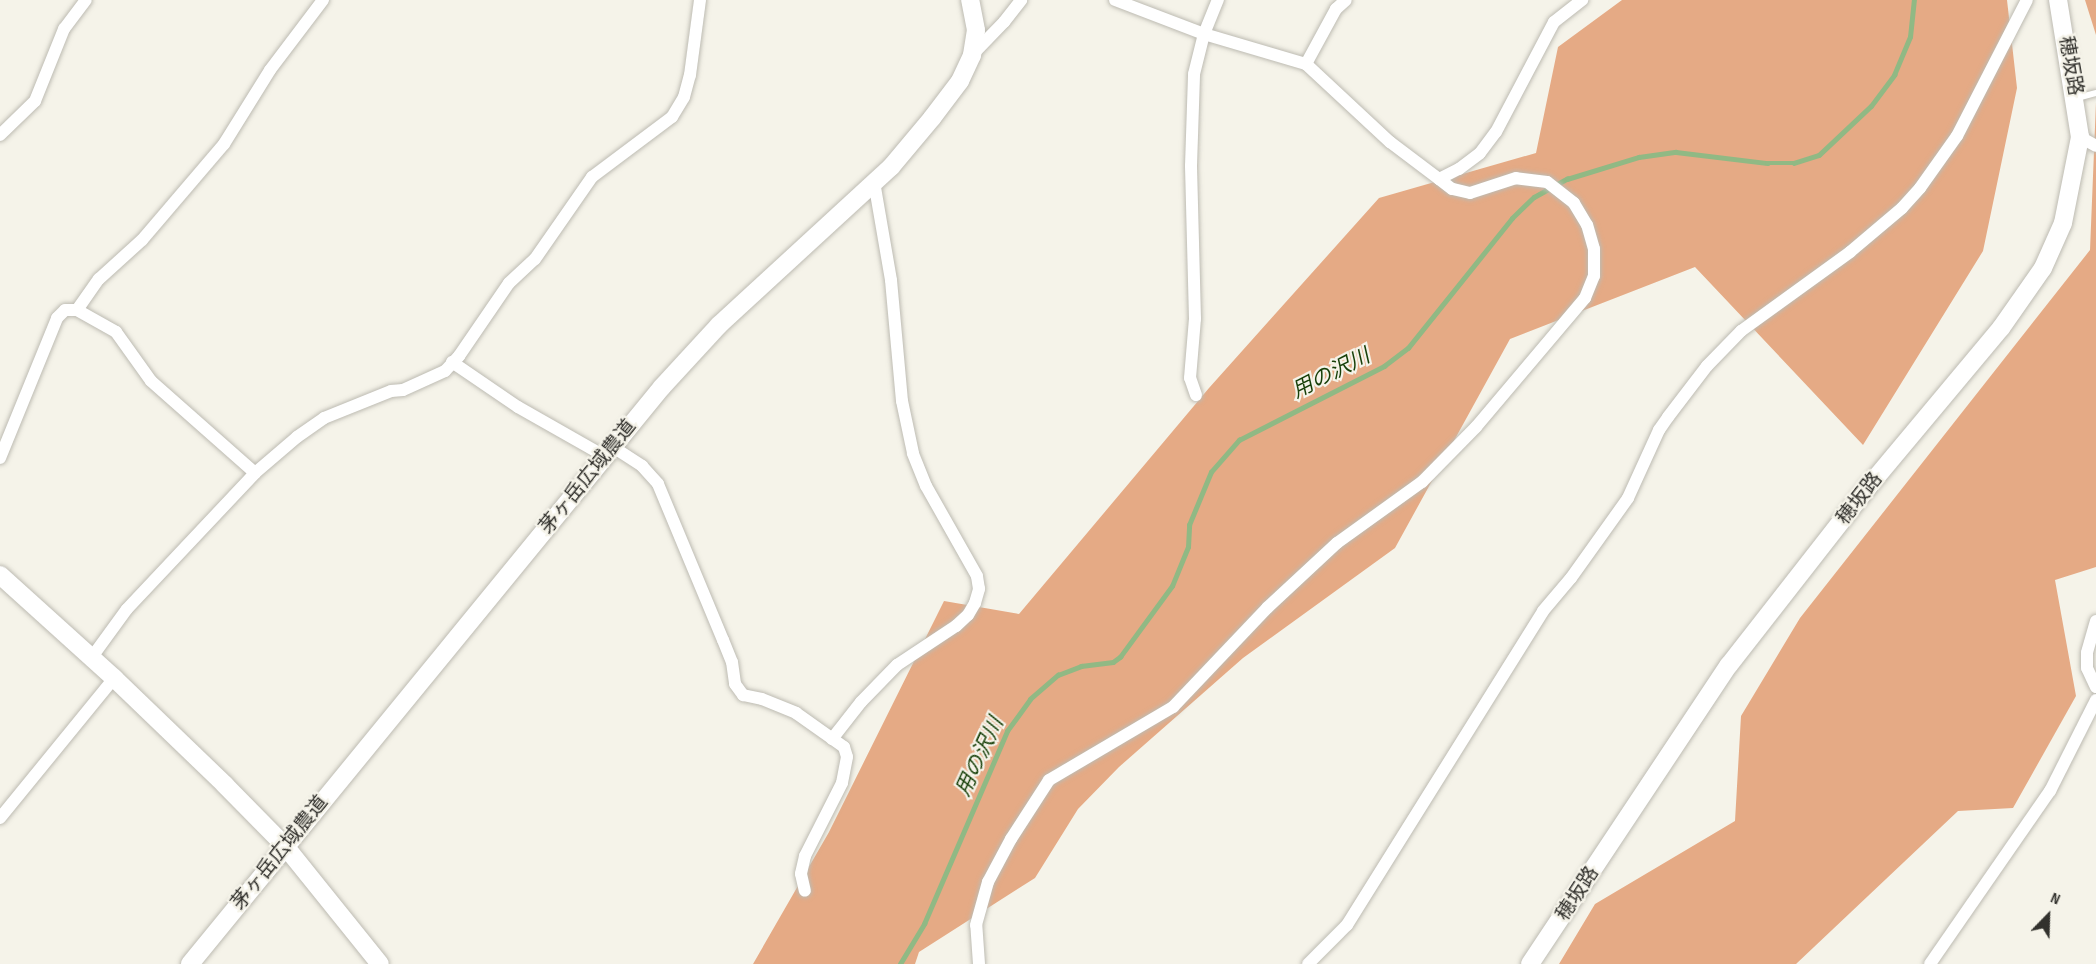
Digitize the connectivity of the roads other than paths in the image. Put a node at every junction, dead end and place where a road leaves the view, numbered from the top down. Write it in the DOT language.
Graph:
graph roads {
  1 [pos="86,0"];
  2 [pos="324,0"];
  3 [pos="700,0"];
  4 [pos="970,0"];
  5 [pos="1021,0"];
  6 [pos="1115,0"];
  7 [pos="1218,0"];
  8 [pos="1346,0"];
  9 [pos="1582,0"];
  10 [pos="2027,0"];
  11 [pos="2058,0"];
  12 [pos="1204,34"];
  13 [pos="972,55"];
  14 [pos="1306,64"];
  15 [pos="2096,93"];
  16 [pos="2076,98"];
  17 [pos="0,135"];
  18 [pos="2088,142"];
  19 [pos="1439,179"];
  20 [pos="874,182"];
  21 [pos="77,310"];
  22 [pos="452,362"];
  23 [pos="1196,395"];
  24 [pos="610,452"];
  25 [pos="0,458"];
  26 [pos="255,473"];
  27 [pos="0,575"];
  28 [pos="2096,621"];
  29 [pos="92,657"];
  30 [pos="114,678"];
  31 [pos="2096,687"];
  32 [pos="2096,700"];
  33 [pos="832,739"];
  34 [pos="0,818"];
  35 [pos="285,846"];
  36 [pos="805,891"];
  37 [pos="190,964"];
  38 [pos="380,964"];
  39 [pos="980,964"];
  40 [pos="1308,964"];
  41 [pos="1530,964"];
  42 [pos="1930,964"];
  1 -- 17 [label="street"];
  2 -- 21 [label="street"];
  3 -- 22 [label="street"];
  4 -- 13 [label="street, 茅ヶ岳広域農道"];
  5 -- 13 [label="street"];
  6 -- 12 [label="street"];
  7 -- 12 [label="street"];
  8 -- 14 [label="street"];
  9 -- 19 [label="street"];
  10 -- 40 [label="street"];
  11 -- 16 [label="street, 穂坂路"];
  12 -- 14 [label="street"];
  12 -- 23 [label="street"];
  13 -- 20 [label="street, 茅ヶ岳広域農道"];
  14 -- 19 [label="street"];
  15 -- 16 [label="lane"];
  16 -- 18 [label="street, 穂坂路"];
  18 -- 41 [label="street, 穂坂路"];
  19 -- 39 [label="street"];
  20 -- 24 [label="street, 茅ヶ岳広域農道"];
  20 -- 33 [label="street"];
  21 -- 25 [label="street"];
  21 -- 26 [label="street"];
  22 -- 24 [label="street"];
  22 -- 26 [label="street"];
  24 -- 33 [label="street"];
  24 -- 35 [label="street, 茅ヶ岳広域農道"];
  26 -- 29 [label="street"];
  27 -- 29 [label="street"];
  28 -- 31 [label="street"];
  29 -- 30 [label="street"];
  30 -- 34 [label="street"];
  30 -- 35 [label="street"];
  32 -- 42 [label="street"];
  33 -- 36 [label="street"];
  35 -- 37 [label="street, 茅ヶ岳広域農道"];
  35 -- 38 [label="street"];
}
